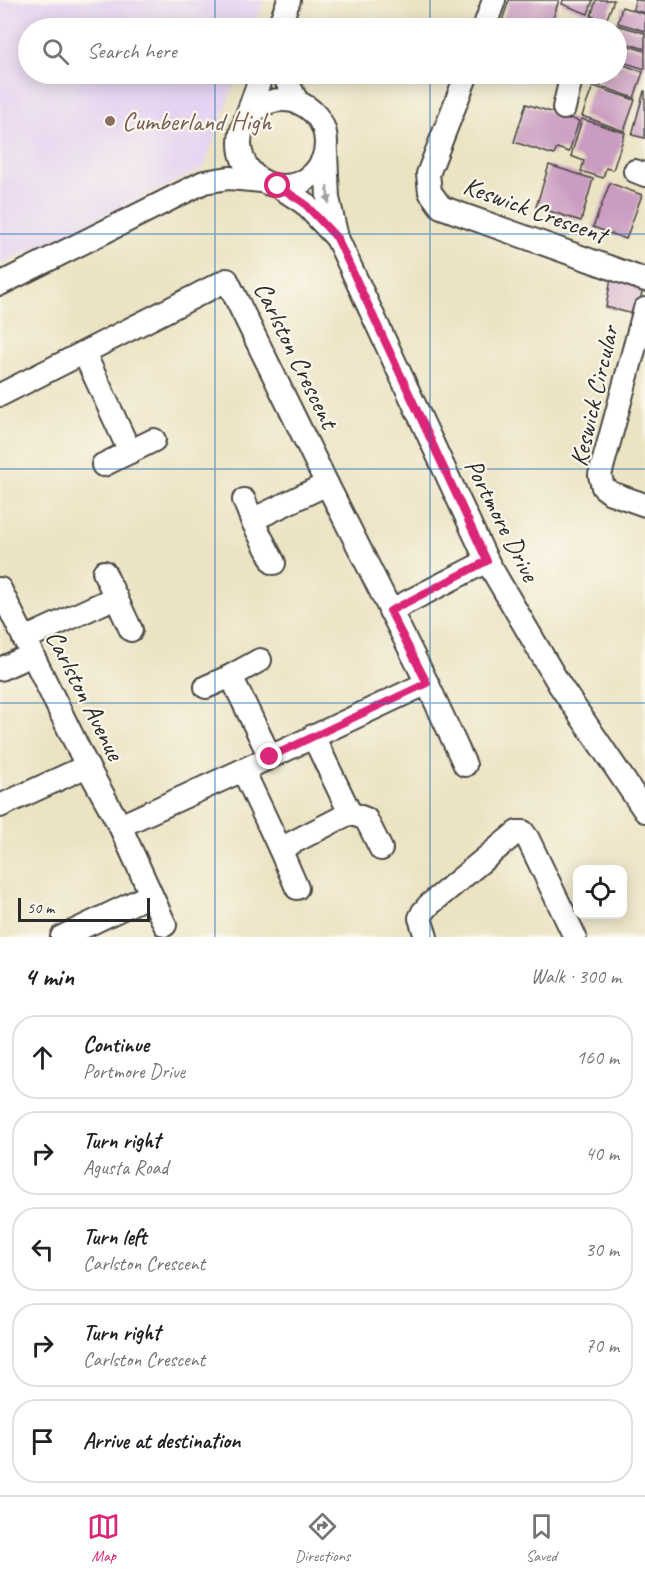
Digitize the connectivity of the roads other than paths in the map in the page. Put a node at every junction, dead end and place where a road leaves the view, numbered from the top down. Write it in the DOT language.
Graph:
graph roads {
  1 [pos="289,0"];
  2 [pos="494,0"];
  3 [pos="283,18"];
  4 [pos="488,18"];
  5 [pos="258,84"];
  6 [pos="288,84"];
  7 [pos="463,84"];
  8 [pos="569,84"];
  9 [pos="297,101"];
  10 [pos="564,108"];
  11 [pos="241,133"];
  12 [pos="326,152"];
  13 [pos="204,182"];
  14 [pos="270,184"];
  15 [pos="337,238"];
  16 [pos="643,273"];
  17 [pos="0,284"];
  18 [pos="645,309"];
  19 [pos="84,353"];
  20 [pos="0,395"];
  21 [pos="154,440"];
  22 [pos="130,452"];
  23 [pos="103,465"];
  24 [pos="327,484"];
  25 [pos="645,505"];
  26 [pos="487,561"];
  27 [pos="274,563"];
  28 [pos="104,572"];
  29 [pos="0,589"];
  30 [pos="116,597"];
  31 [pos="390,611"];
  32 [pos="131,630"];
  33 [pos="28,647"];
  34 [pos="260,660"];
  35 [pos="0,669"];
  36 [pos="231,676"];
  37 [pos="427,683"];
  38 [pos="206,687"];
  39 [pos="313,736"];
  40 [pos="270,757"];
  41 [pos="465,765"];
  42 [pos="87,766"];
  43 [pos="243,770"];
  44 [pos="0,806"];
  45 [pos="645,811"];
  46 [pos="350,813"];
  47 [pos="120,826"];
  48 [pos="280,849"];
  49 [pos="381,849"];
  50 [pos="297,888"];
  51 [pos="150,895"];
  52 [pos="165,925"];
  53 [pos="62,937"];
  54 [pos="426,937"];
  55 [pos="575,937"];
  1 -- 3 [label="street"];
  2 -- 4 [label="street"];
  5 -- 11 [label="street"];
  6 -- 9 [label="street"];
  7 -- 16 [label="street, Keswick Crescent"];
  8 -- 10 [label="street"];
  9 -- 11 [label="street"];
  9 -- 12 [label="street"];
  11 -- 13 [label="street"];
  11 -- 14 [label="street"];
  12 -- 14 [label="street"];
  12 -- 15 [label="street, Portmore Drive, one-way"];
  13 -- 14 [label="street"];
  13 -- 17 [label="street"];
  14 -- 15 [label="street, Portmore Drive"];
  15 -- 26 [label="street, Portmore Drive"];
  18 -- 25 [label="street, Keswick Circular"];
  19 -- 20 [label="street, Carlston Crescent"];
  19 -- 22 [label="street"];
  19 -- 24 [label="street, Carlston Crescent"];
  21 -- 22 [label="street"];
  22 -- 23 [label="street"];
  24 -- 27 [label="street"];
  24 -- 31 [label="street, Carlston Crescent"];
  26 -- 31 [label="street"];
  26 -- 45 [label="street, Portmore Drive"];
  28 -- 30 [label="street"];
  29 -- 33 [label="street, Carlston Avenue"];
  30 -- 32 [label="street"];
  30 -- 33 [label="street"];
  31 -- 37 [label="street, Carlston Crescent"];
  33 -- 35 [label="street"];
  33 -- 42 [label="street, Carlston Avenue"];
  34 -- 36 [label="street"];
  36 -- 38 [label="street"];
  36 -- 40 [label="street"];
  37 -- 39 [label="street"];
  37 -- 41 [label="street, Carlston Crescent"];
  39 -- 40 [label="street"];
  39 -- 46 [label="street"];
  40 -- 43 [label="street"];
  42 -- 44 [label="street"];
  42 -- 47 [label="street, Carlston Avenue"];
  43 -- 47 [label="street"];
  43 -- 48 [label="street"];
  46 -- 48 [label="street"];
  46 -- 49 [label="street"];
  47 -- 51 [label="street, Carlston Avenue"];
  48 -- 50 [label="street"];
  51 -- 52 [label="street, Carlston Avenue"];
  51 -- 53 [label="street"];
  54 -- 55 [label="street"];
}
